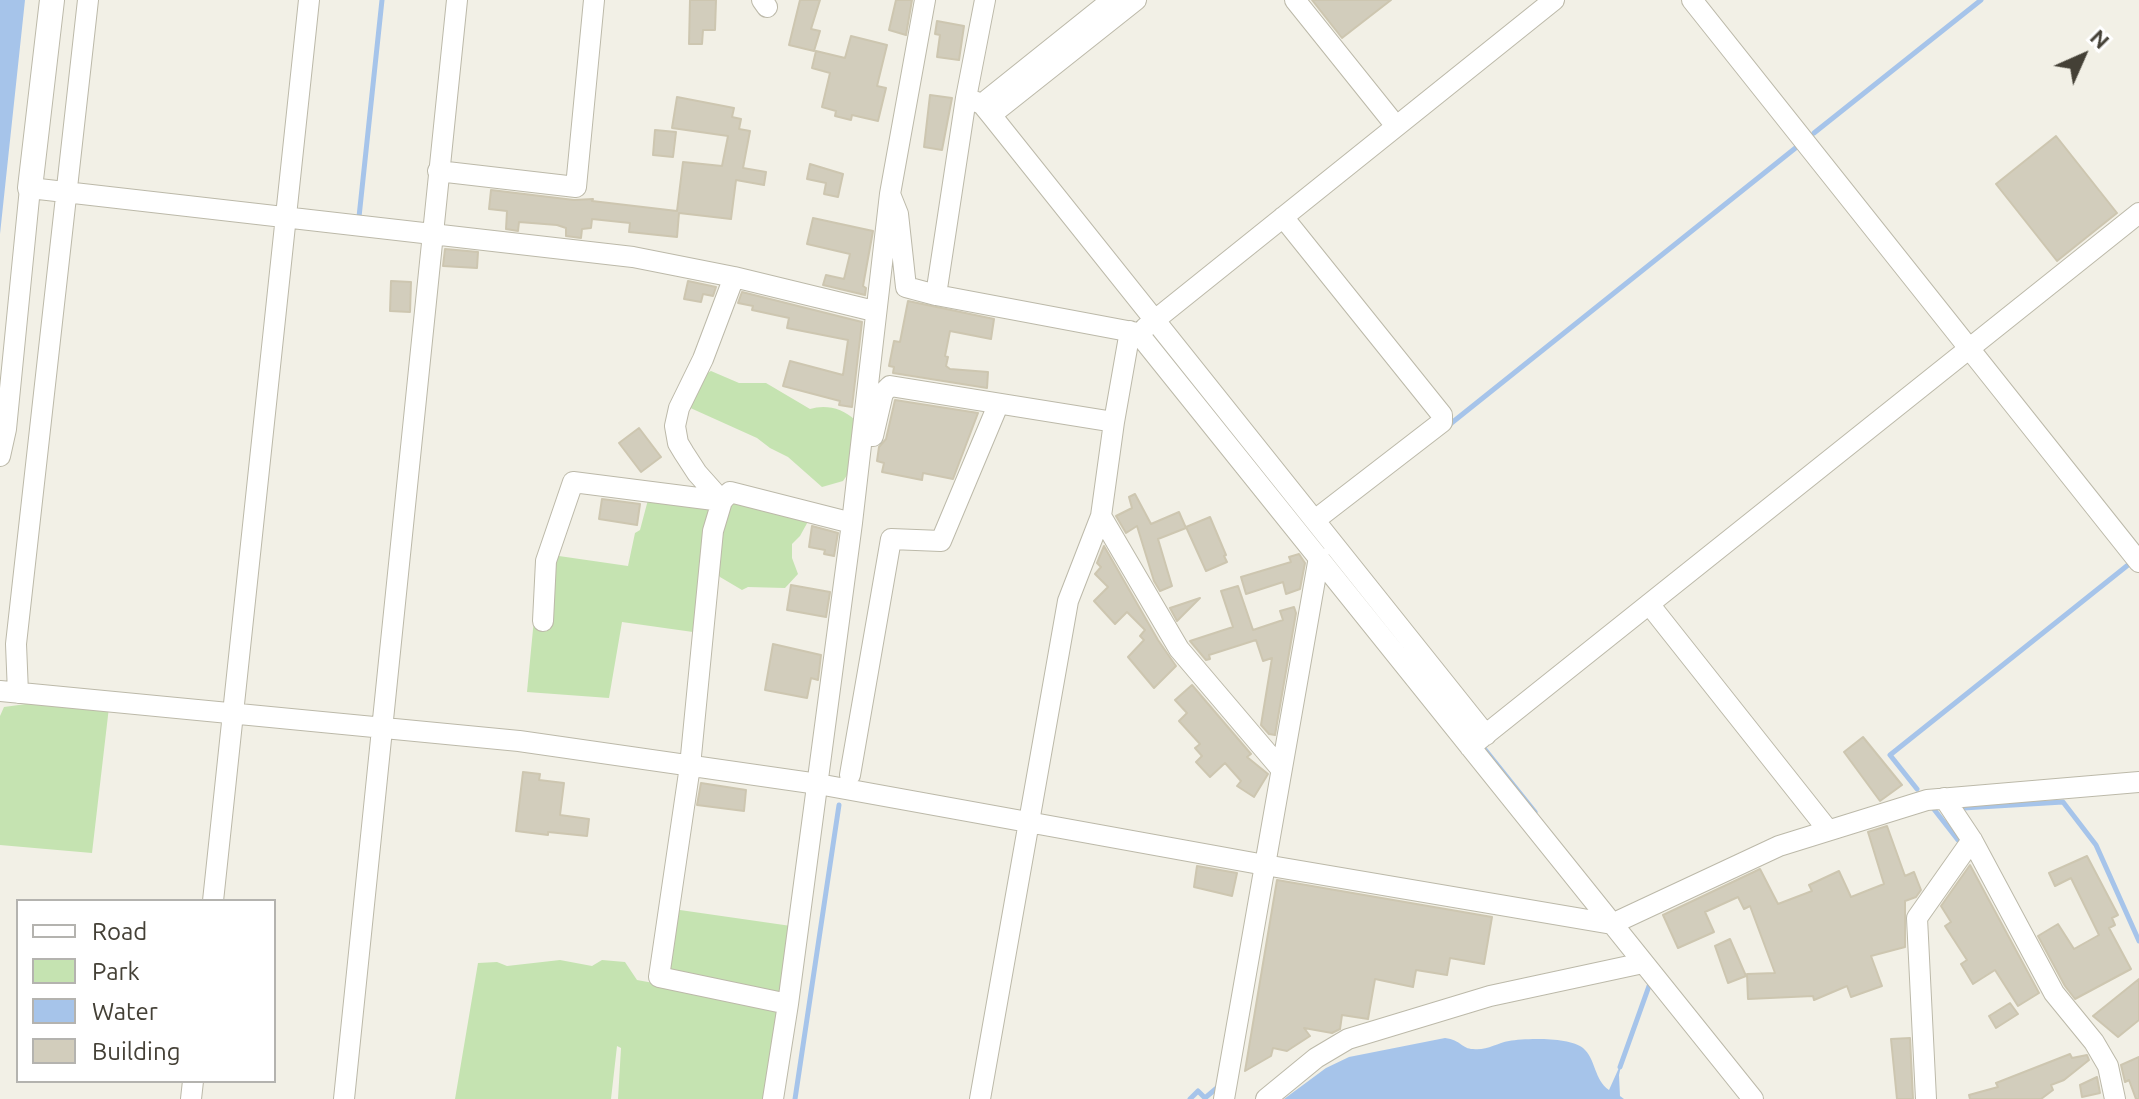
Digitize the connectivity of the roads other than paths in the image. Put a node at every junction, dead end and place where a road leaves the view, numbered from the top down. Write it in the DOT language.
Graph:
graph roads {
  1 [pos="52,0"];
  2 [pos="88,0"];
  3 [pos="309,0"];
  4 [pos="457,0"];
  5 [pos="594,0"];
  6 [pos="925,0"];
  7 [pos="985,0"];
  8 [pos="1112,0"];
  9 [pos="1136,0"];
  10 [pos="1295,0"];
  11 [pos="1554,0"];
  12 [pos="1692,0"];
  13 [pos="980,106"];
  14 [pos="1396,126"];
  15 [pos="438,171"];
  16 [pos="30,188"];
  17 [pos="66,194"];
  18 [pos="890,194"];
  19 [pos="2139,213"];
  20 [pos="286,217"];
  21 [pos="1283,217"];
  22 [pos="432,233"];
  23 [pos="734,277"];
  24 [pos="936,295"];
  25 [pos="874,311"];
  26 [pos="1141,328"];
  27 [pos="1969,349"];
  28 [pos="998,405"];
  29 [pos="1114,422"];
  30 [pos="862,449"];
  31 [pos="0,456"];
  32 [pos="722,501"];
  33 [pos="1101,516"];
  34 [pos="1315,520"];
  35 [pos="852,523"];
  36 [pos="1319,557"];
  37 [pos="2139,562"];
  38 [pos="1649,604"];
  39 [pos="543,621"];
  40 [pos="9,692"];
  41 [pos="233,714"];
  42 [pos="381,728"];
  43 [pos="1478,741"];
  44 [pos="690,766"];
  45 [pos="1281,769"];
  46 [pos="850,775"];
  47 [pos="2132,783"];
  48 [pos="818,784"];
  49 [pos="1944,798"];
  50 [pos="2139,801"];
  51 [pos="1030,821"];
  52 [pos="1828,830"];
  53 [pos="1972,840"];
  54 [pos="1265,865"];
  55 [pos="213,899"];
  56 [pos="1612,924"];
  57 [pos="1643,963"];
  58 [pos="788,1004"];
  59 [pos="2112,1098"];
  60 [pos="344,1099"];
  61 [pos="773,1099"];
  62 [pos="980,1099"];
  63 [pos="1224,1099"];
  64 [pos="1266,1099"];
  65 [pos="1753,1099"];
  66 [pos="1926,1099"];
  1 -- 16 [label="street"];
  2 -- 17 [label="street"];
  3 -- 20 [label="street"];
  4 -- 15 [label="street"];
  5 -- 15 [label="street"];
  6 -- 18 [label="street"];
  7 -- 13 [label="street"];
  8 -- 13 [label="street"];
  9 -- 13 [label="street"];
  10 -- 14 [label="street"];
  11 -- 14 [label="street"];
  12 -- 27 [label="street"];
  13 -- 24 [label="street"];
  13 -- 26 [label="street"];
  14 -- 21 [label="street"];
  15 -- 22 [label="street"];
  16 -- 17 [label="street"];
  16 -- 31 [label="street"];
  17 -- 20 [label="street"];
  17 -- 40 [label="street"];
  18 -- 24 [label="street"];
  18 -- 25 [label="street"];
  19 -- 27 [label="street"];
  20 -- 22 [label="street"];
  20 -- 41 [label="street"];
  21 -- 26 [label="street"];
  21 -- 34 [label="street"];
  22 -- 23 [label="street"];
  22 -- 42 [label="street"];
  23 -- 25 [label="street"];
  23 -- 32 [label="street"];
  24 -- 26 [label="street"];
  25 -- 30 [label="street"];
  26 -- 29 [label="street"];
  26 -- 34 [label="street"];
  26 -- 36 [label="street"];
  27 -- 37 [label="street"];
  27 -- 38 [label="street"];
  28 -- 29 [label="street"];
  28 -- 30 [label="street"];
  28 -- 46 [label="street"];
  29 -- 33 [label="street"];
  30 -- 35 [label="street"];
  32 -- 35 [label="street"];
  32 -- 39 [label="street"];
  32 -- 44 [label="street"];
  33 -- 45 [label="street"];
  33 -- 51 [label="street"];
  34 -- 43 [label="street"];
  35 -- 48 [label="street"];
  36 -- 43 [label="street"];
  36 -- 45 [label="street"];
  38 -- 43 [label="street"];
  38 -- 52 [label="street"];
  40 -- 41 [label="street"];
  41 -- 42 [label="street"];
  41 -- 55 [label="street"];
  42 -- 44 [label="street"];
  42 -- 60 [label="street"];
  43 -- 56 [label="street"];
  44 -- 48 [label="street"];
  44 -- 58 [label="street"];
  45 -- 54 [label="street"];
  47 -- 49 [label="street"];
  47 -- 50 [label="street"];
  48 -- 51 [label="street"];
  48 -- 58 [label="street"];
  49 -- 52 [label="street"];
  49 -- 53 [label="street"];
  51 -- 54 [label="street"];
  51 -- 62 [label="street"];
  52 -- 56 [label="street"];
  53 -- 59 [label="street"];
  53 -- 66 [label="street"];
  54 -- 56 [label="street"];
  54 -- 63 [label="street"];
  56 -- 57 [label="street"];
  57 -- 64 [label="street"];
  57 -- 65 [label="street"];
  58 -- 61 [label="street"];
}
